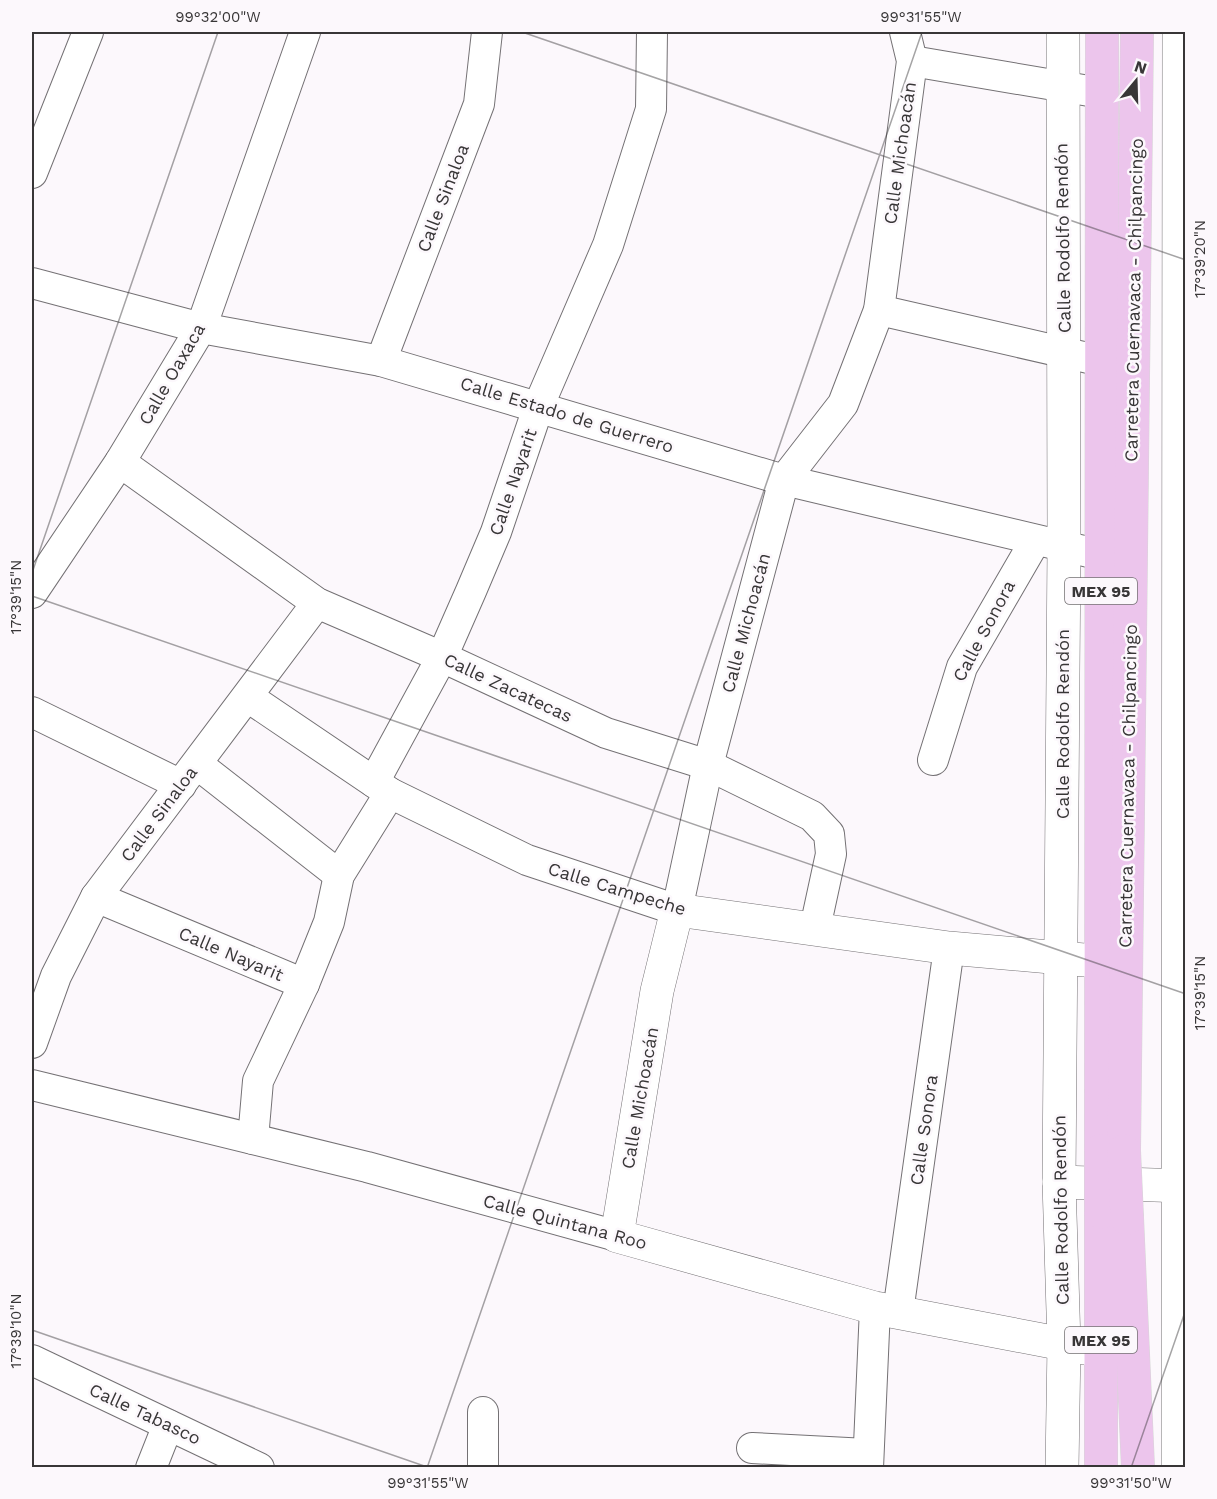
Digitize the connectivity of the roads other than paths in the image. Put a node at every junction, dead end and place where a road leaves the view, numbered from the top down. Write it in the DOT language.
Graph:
graph roads {
  1 [pos="88,32"];
  2 [pos="305,32"];
  3 [pos="487,32"];
  4 [pos="652,32"];
  5 [pos="905,32"];
  6 [pos="1063,32"];
  7 [pos="1102,32"];
  8 [pos="1137,32"];
  9 [pos="1179,32"];
  10 [pos="912,61"];
  11 [pos="1062,87"];
  12 [pos="1101,93"];
  13 [pos="32,173"];
  14 [pos="1182,197"];
  15 [pos="32,283"];
  16 [pos="879,310"];
  17 [pos="201,328"];
  18 [pos="1065,353"];
  19 [pos="381,360"];
  20 [pos="1101,361"];
  21 [pos="539,405"];
  22 [pos="1182,423"];
  23 [pos="120,462"];
  24 [pos="784,480"];
  25 [pos="1049,544"];
  26 [pos="1101,555"];
  27 [pos="32,593"];
  28 [pos="317,603"];
  29 [pos="442,657"];
  30 [pos="248,697"];
  31 [pos="32,712"];
  32 [pos="933,760"];
  33 [pos="708,765"];
  34 [pos="189,775"];
  35 [pos="382,788"];
  36 [pos="339,874"];
  37 [pos="96,897"];
  38 [pos="676,910"];
  39 [pos="815,928"];
  40 [pos="949,948"];
  41 [pos="1061,958"];
  42 [pos="1101,961"];
  43 [pos="304,984"];
  44 [pos="32,1043"];
  45 [pos="32,1085"];
  46 [pos="253,1139"];
  47 [pos="1112,1151"];
  48 [pos="1059,1182"];
  49 [pos="1182,1186"];
  50 [pos="1114,1215"];
  51 [pos="616,1236"];
  52 [pos="887,1310"];
  53 [pos="1064,1344"];
  54 [pos="1101,1351"];
  55 [pos="32,1360"];
  56 [pos="483,1412"];
  57 [pos="168,1425"];
  58 [pos="752,1448"];
  59 [pos="867,1461"];
  60 [pos="1180,1463"];
  61 [pos="151,1467"];
  62 [pos="259,1467"];
  63 [pos="483,1467"];
  64 [pos="1062,1467"];
  65 [pos="1101,1467"];
  66 [pos="1138,1467"];
  1 -- 13 [label="street"];
  2 -- 17 [label="street, Calle Oaxaca"];
  3 -- 19 [label="street, Calle Sinaloa"];
  4 -- 21 [label="street, Calle Nayarit"];
  5 -- 10 [label="street, Calle Michoacán"];
  6 -- 11 [label="street, Calle Rodolfo Rendón"];
  7 -- 12 [label="main road, Carretera Cuernavaca - Chilpancingo / MEX 95"];
  8 -- 47 [label="main road, Carretera Cuernavaca - Chilpancingo / MEX 95"];
  9 -- 14 [label="street"];
  10 -- 11 [label="street"];
  10 -- 16 [label="street, Calle Michoacán"];
  11 -- 12 [label="street"];
  11 -- 18 [label="street, Calle Rodolfo Rendón"];
  12 -- 20 [label="main road, Carretera Cuernavaca - Chilpancingo / MEX 95"];
  14 -- 22 [label="street"];
  15 -- 17 [label="street, Calle Estado de Guerrero"];
  16 -- 18 [label="street"];
  16 -- 24 [label="street, Calle Michoacán"];
  17 -- 19 [label="street, Calle Estado de Guerrero"];
  17 -- 23 [label="street, Calle Oaxaca"];
  18 -- 20 [label="street"];
  18 -- 25 [label="street, Calle Rodolfo Rendón"];
  19 -- 21 [label="street, Calle Estado de Guerrero"];
  20 -- 26 [label="main road, Carretera Cuernavaca - Chilpancingo / MEX 95"];
  21 -- 24 [label="street, Calle Estado de Guerrero"];
  21 -- 29 [label="street, Calle Nayarit"];
  22 -- 49 [label="street"];
  23 -- 27 [label="street, Calle Oaxaca"];
  23 -- 28 [label="street, Calle Zacatecas"];
  24 -- 25 [label="street, Calle Estado de Guerrero"];
  24 -- 33 [label="street, Calle Michoacán"];
  25 -- 26 [label="street, Calle Estado de Guerrero"];
  25 -- 32 [label="street, Calle Sonora"];
  25 -- 41 [label="street, Calle Rodolfo Rendón"];
  26 -- 42 [label="main road, Carretera Cuernavaca - Chilpancingo / MEX 95"];
  28 -- 29 [label="street, Calle Zacatecas"];
  28 -- 30 [label="street, Calle Sinaloa"];
  29 -- 33 [label="street, Calle Zacatecas"];
  29 -- 35 [label="street, Calle Nayarit"];
  30 -- 34 [label="street, Calle Sinaloa"];
  30 -- 35 [label="street, Calle Campeche"];
  31 -- 34 [label="street"];
  33 -- 38 [label="street, Calle Michoacán"];
  33 -- 39 [label="street, Calle Zacatecas"];
  34 -- 36 [label="street"];
  34 -- 37 [label="street, Calle Sinaloa"];
  35 -- 36 [label="street, Calle Nayarit"];
  35 -- 38 [label="street, Calle Campeche"];
  36 -- 43 [label="street, Calle Nayarit"];
  37 -- 43 [label="street, Calle Nayarit"];
  37 -- 44 [label="street, Calle Sinaloa"];
  38 -- 39 [label="street, Calle Campeche"];
  38 -- 51 [label="street, Calle Michoacán"];
  39 -- 40 [label="street, Calle Campeche"];
  40 -- 41 [label="street, Calle Campeche"];
  40 -- 52 [label="street, Calle Sonora"];
  41 -- 42 [label="street, Calle Campeche"];
  41 -- 48 [label="street, Calle Rodolfo Rendón"];
  42 -- 47 [label="main road, Carretera Cuernavaca - Chilpancingo / MEX 95"];
  43 -- 46 [label="street"];
  45 -- 46 [label="street, Calle Quintana Roo"];
  46 -- 51 [label="street, Calle Quintana Roo"];
  47 -- 50 [label="main road, Carretera Cuernavaca - Chilpancingo / MEX 95, bridge"];
  48 -- 49 [label="street"];
  48 -- 53 [label="street, Calle Rodolfo Rendón"];
  49 -- 60 [label="street"];
  50 -- 54 [label="main road, Carretera Cuernavaca - Chilpancingo / MEX 95"];
  50 -- 66 [label="main road, Carretera Cuernavaca - Chilpancingo / MEX 95"];
  51 -- 52 [label="street, Calle Quintana Roo"];
  52 -- 53 [label="street, Calle Quintana Roo"];
  52 -- 59 [label="street, Calle Sonora"];
  53 -- 54 [label="street, Calle Quintana Roo"];
  53 -- 64 [label="street, Calle Rodolfo Rendón"];
  54 -- 65 [label="main road, Carretera Cuernavaca - Chilpancingo / MEX 95"];
  55 -- 57 [label="street, Calle Tabasco"];
  56 -- 63 [label="street"];
  57 -- 61 [label="street"];
  57 -- 62 [label="street, Calle Tabasco"];
  58 -- 59 [label="street"];
}
